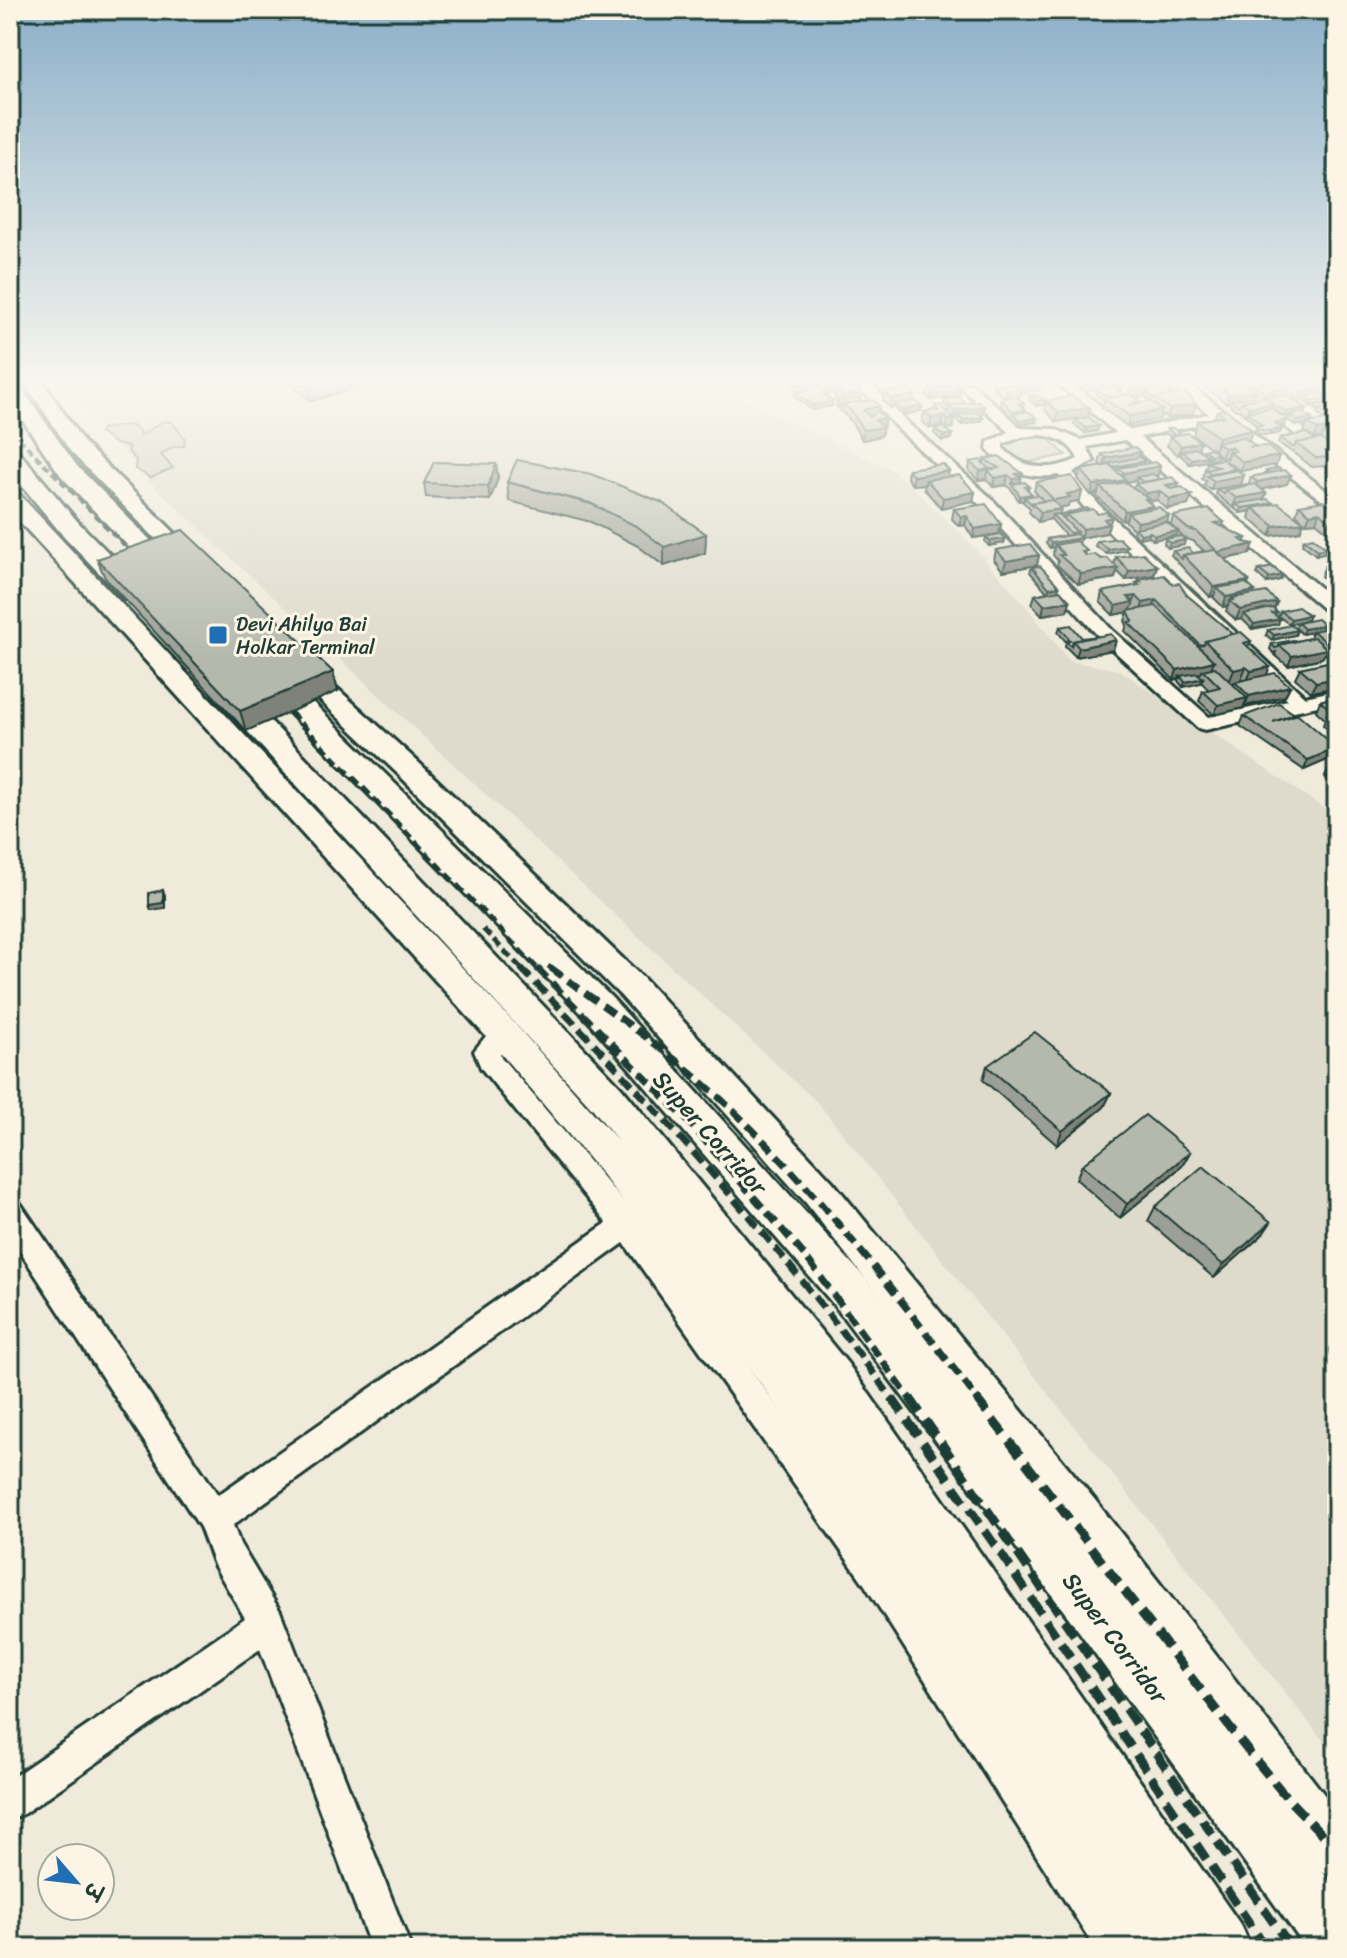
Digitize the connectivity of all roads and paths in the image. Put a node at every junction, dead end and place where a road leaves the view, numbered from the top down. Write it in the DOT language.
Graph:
graph roads {
  1 [pos="26,475"];
  2 [pos="74,475"];
  3 [pos="102,475"];
  4 [pos="951,475"];
  5 [pos="1067,475"];
  6 [pos="1176,475"];
  7 [pos="1296,475"];
  8 [pos="10,498"];
  9 [pos="1337,507"];
  10 [pos="213,601"];
  11 [pos="1337,611"];
  12 [pos="262,649"];
  13 [pos="1337,696"];
  14 [pos="1298,711"];
  15 [pos="503,1033"];
  16 [pos="10,1212"];
  17 [pos="627,1225"];
  18 [pos="214,1518"];
  19 [pos="268,1623"];
  20 [pos="10,1801"];
  21 [pos="1337,1852"];
  22 [pos="1337,1941"];
  23 [pos="391,1948"];
  24 [pos="1118,1948"];
  25 [pos="1166,1948"];
  26 [pos="1221,1948"];
  1 -- 26 [label="main road"];
  2 -- 10 [label="main road"];
  3 -- 10 [label="street"];
  4 -- 14 [label="street"];
  5 -- 14 [label="street"];
  6 -- 11 [label="street"];
  7 -- 9 [label="street"];
  8 -- 15 [label="street"];
  12 -- 21 [label="street"];
  12 -- 22 [label="main road, Super Corridor"];
  13 -- 14 [label="street"];
  15 -- 17 [label="street"];
  15 -- 25 [label="street"];
  16 -- 18 [label="street"];
  17 -- 18 [label="street"];
  17 -- 24 [label="street"];
  18 -- 19 [label="street"];
  19 -- 20 [label="street"];
  19 -- 23 [label="street"];
}
